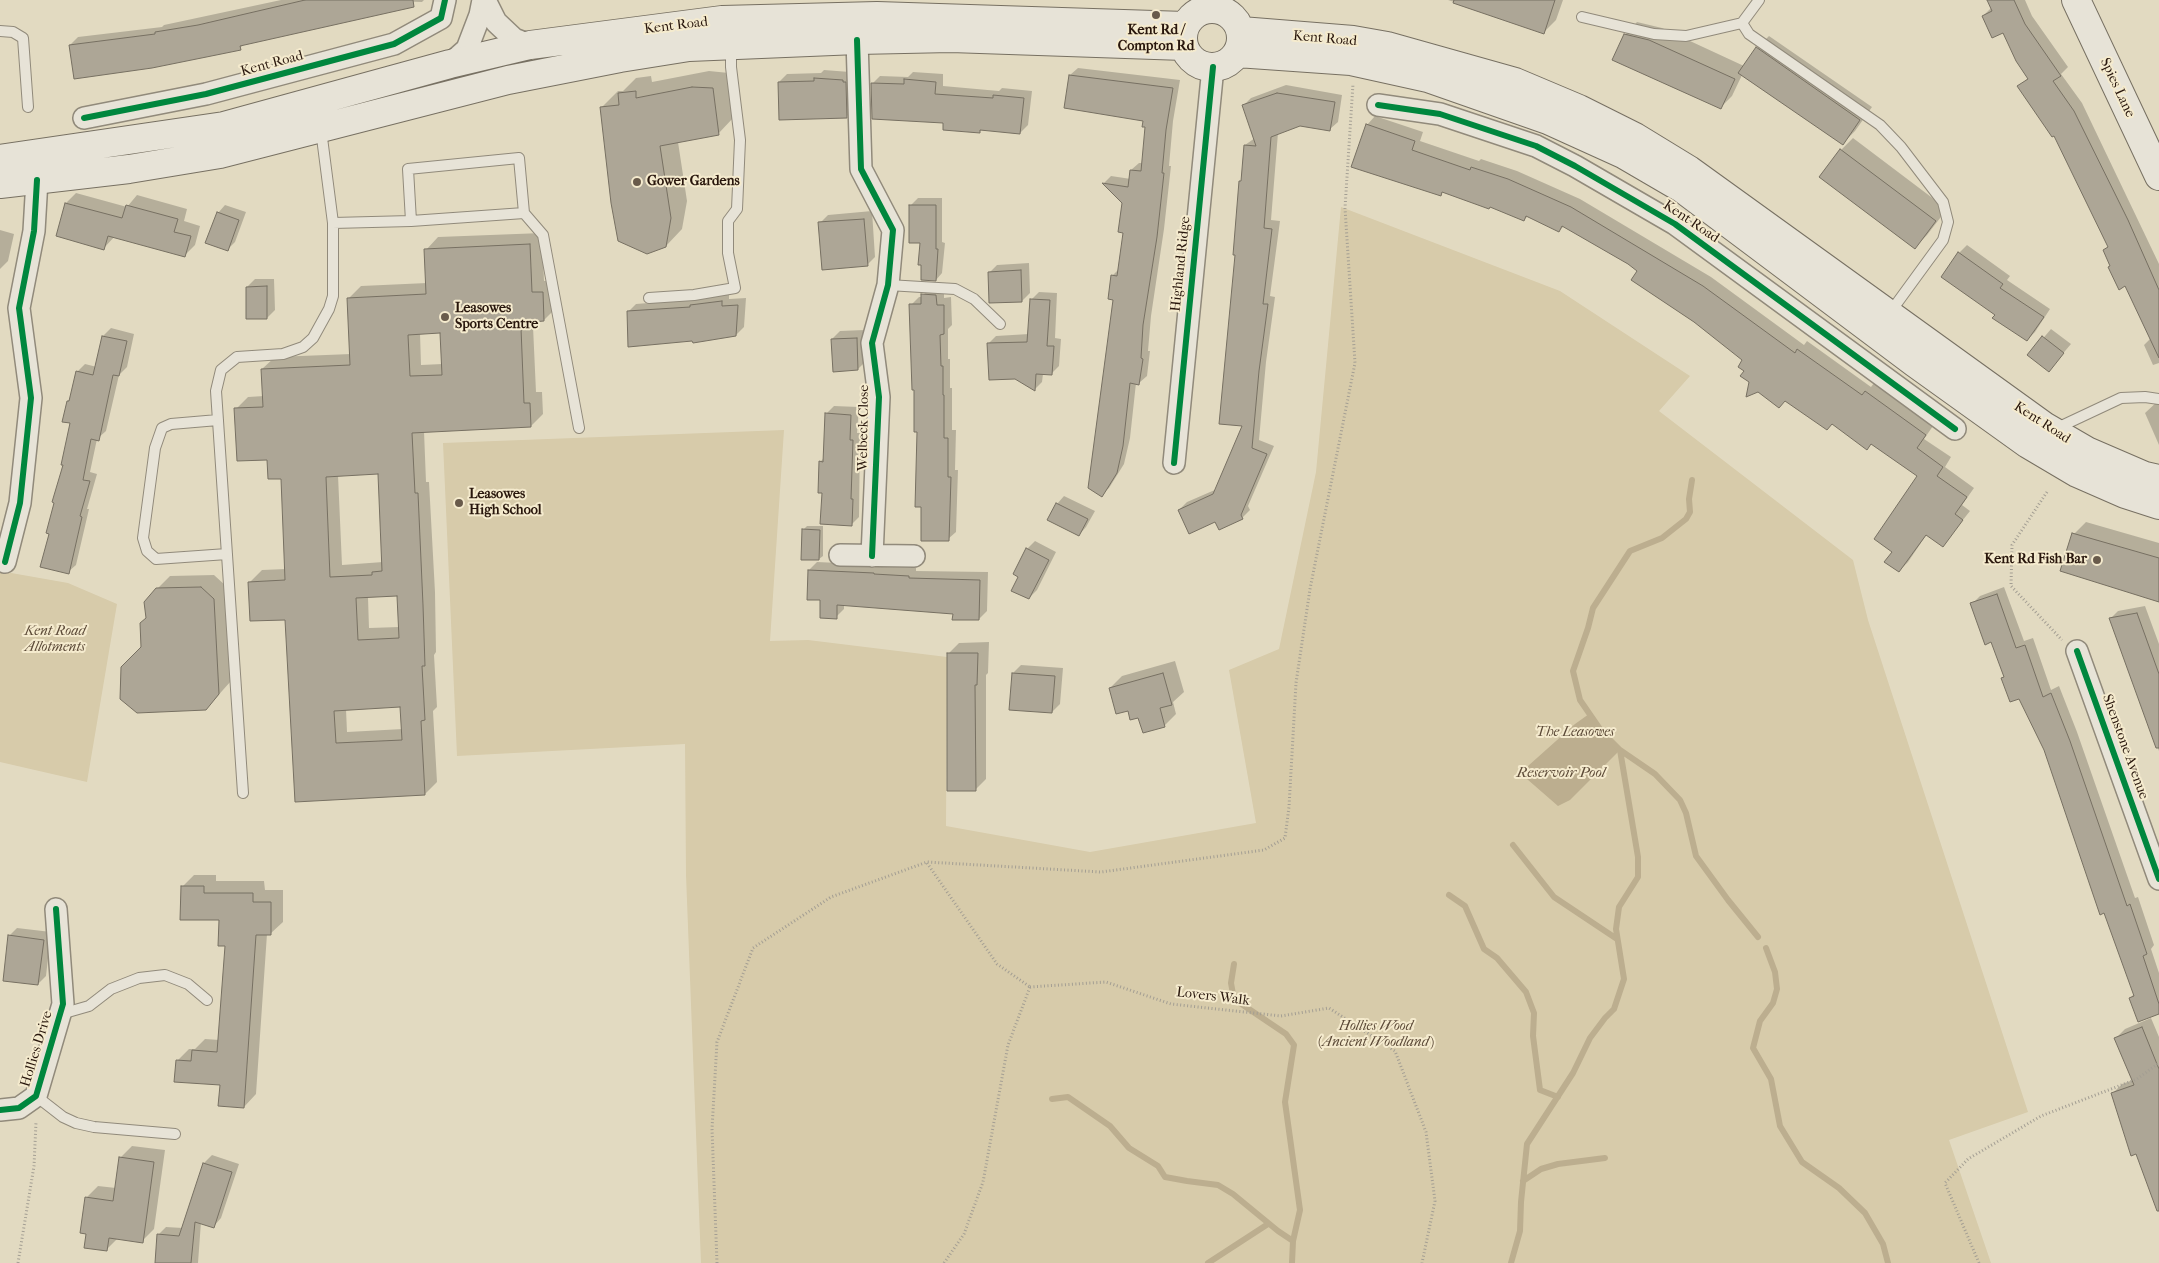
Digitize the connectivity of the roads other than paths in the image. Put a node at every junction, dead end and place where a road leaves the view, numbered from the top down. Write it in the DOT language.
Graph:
graph roads {
  1 [pos="445,0"];
  2 [pos="484,0"];
  3 [pos="1759,0"];
  4 [pos="2076,0"];
  5 [pos="1215,5"];
  6 [pos="1582,17"];
  7 [pos="1742,23"];
  8 [pos="0,31"];
  9 [pos="1185,36"];
  10 [pos="857,40"];
  11 [pos="1239,42"];
  12 [pos="530,45"];
  13 [pos="731,46"];
  14 [pos="450,64"];
  15 [pos="1213,67"];
  16 [pos="1378,105"];
  17 [pos="28,107"];
  18 [pos="84,118"];
  19 [pos="1548,120"];
  20 [pos="321,129"];
  21 [pos="1536,146"];
  22 [pos="0,159"];
  23 [pos="2159,176"];
  24 [pos="37,180"];
  25 [pos="0,184"];
  26 [pos="524,213"];
  27 [pos="411,220"];
  28 [pos="333,223"];
  29 [pos="888,285"];
  30 [pos="649,298"];
  31 [pos="1888,314"];
  32 [pos="1000,324"];
  33 [pos="2159,399"];
  34 [pos="218,420"];
  35 [pos="579,428"];
  36 [pos="1955,429"];
  37 [pos="2052,430"];
  38 [pos="1174,463"];
  39 [pos="2159,479"];
  40 [pos="2159,505"];
  41 [pos="5,548"];
  42 [pos="227,554"];
  43 [pos="840,555"];
  44 [pos="872,556"];
  45 [pos="914,556"];
  46 [pos="2077,651"];
  47 [pos="243,793"];
  48 [pos="2159,879"];
  49 [pos="56,910"];
  50 [pos="207,1000"];
  51 [pos="60,1014"];
  52 [pos="36,1096"];
  53 [pos="0,1110"];
  54 [pos="174,1134"];
  1 -- 18 [label="street, Kent Road"];
  2 -- 12 [label="street"];
  2 -- 14 [label="street"];
  3 -- 7 [label="lane"];
  4 -- 23 [label="main road, Spies Lane"];
  5 -- 9 [label="main road"];
  5 -- 11 [label="main road"];
  6 -- 7 [label="lane"];
  7 -- 31 [label="lane"];
  8 -- 17 [label="lane"];
  9 -- 10 [label="main road, Kent Road"];
  9 -- 12 [label="main road, Kent Road"];
  9 -- 15 [label="main road"];
  10 -- 13 [label="main road, Kent Road"];
  10 -- 29 [label="street, Welbeck Close"];
  11 -- 15 [label="main road"];
  11 -- 19 [label="main road, Kent Road"];
  11 -- 31 [label="main road, Kent Road"];
  12 -- 14 [label="main road, Kent Road"];
  13 -- 20 [label="main road, Kent Road"];
  13 -- 30 [label="lane"];
  14 -- 22 [label="main road, Kent Road"];
  15 -- 38 [label="street, Highland Ridge"];
  16 -- 21 [label="street, Kent Road"];
  19 -- 21 [label="street"];
  19 -- 40 [label="main road, Kent Road"];
  20 -- 24 [label="main road, Kent Road"];
  20 -- 28 [label="lane"];
  21 -- 36 [label="street, Kent Road"];
  24 -- 25 [label="main road, Kent Road"];
  24 -- 41 [label="street"];
  26 -- 27 [label="lane"];
  26 -- 27 [label="lane"];
  26 -- 35 [label="lane"];
  27 -- 28 [label="lane"];
  28 -- 34 [label="lane"];
  29 -- 32 [label="lane"];
  29 -- 44 [label="street, Welbeck Close"];
  31 -- 37 [label="main road, Kent Road"];
  33 -- 37 [label="lane"];
  34 -- 42 [label="lane"];
  34 -- 42 [label="lane"];
  37 -- 39 [label="main road, Kent Road"];
  42 -- 47 [label="lane"];
  43 -- 44 [label="street"];
  44 -- 45 [label="street"];
  46 -- 48 [label="street, Shenstone Avenue"];
  49 -- 51 [label="street, Hollies Drive"];
  50 -- 51 [label="lane"];
  51 -- 52 [label="street, Hollies Drive"];
  52 -- 53 [label="street, Hollies Drive"];
  52 -- 54 [label="lane"];
}
